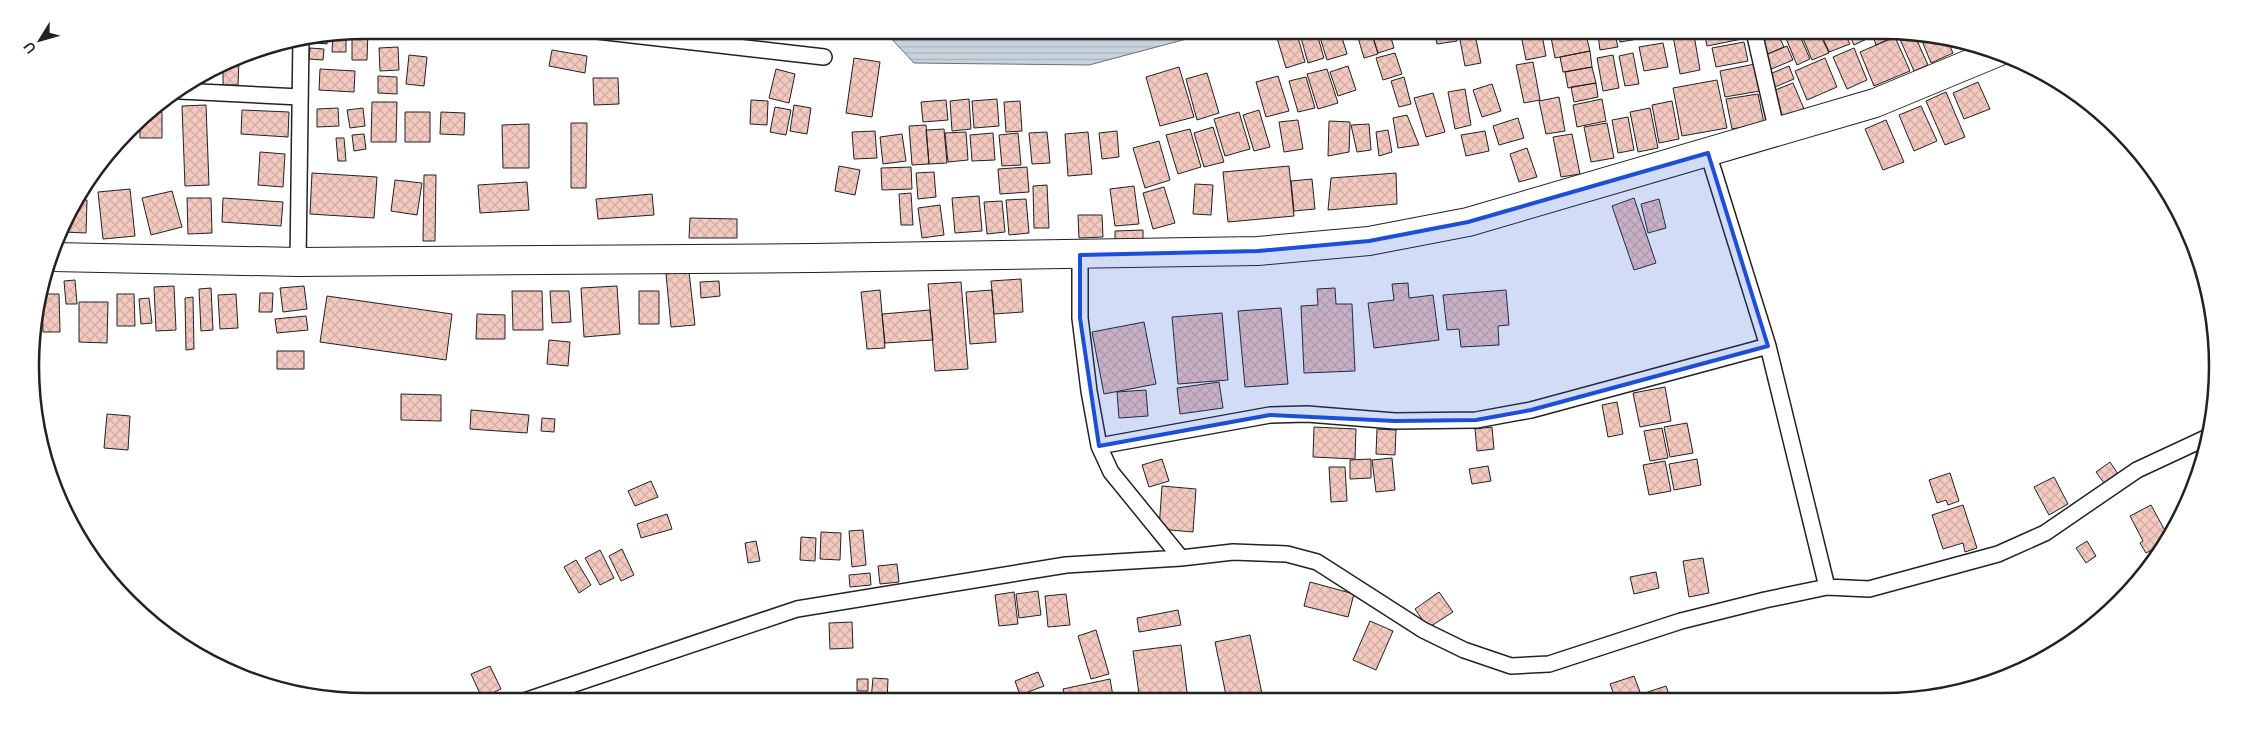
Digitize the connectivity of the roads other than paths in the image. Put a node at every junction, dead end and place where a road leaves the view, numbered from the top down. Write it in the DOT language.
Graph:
graph roads {
  1 [pos="667,39"];
  2 [pos="1756,39"];
  3 [pos="301,45"];
  4 [pos="1988,56"];
  5 [pos="824,57"];
  6 [pos="188,91"];
  7 [pos="300,96"];
  8 [pos="1777,132"];
  9 [pos="1708,153"];
  10 [pos="1080,255"];
  11 [pos="58,257"];
  12 [pos="298,262"];
  13 [pos="1768,346"];
  14 [pos="2201,440"];
  15 [pos="1099,446"];
  16 [pos="1181,558"];
  17 [pos="1828,587"];
  18 [pos="548,693"];
  1 -- 5 [label="street"];
  2 -- 8 [label="street"];
  3 -- 7 [label="street"];
  4 -- 8 [label="highway"];
  6 -- 7 [label="street"];
  7 -- 12 [label="street"];
  8 -- 9 [label="highway"];
  9 -- 10 [label="highway"];
  9 -- 13 [label="street"];
  10 -- 12 [label="highway"];
  10 -- 15 [label="street"];
  11 -- 12 [label="highway"];
  13 -- 15 [label="street"];
  13 -- 17 [label="street"];
  14 -- 17 [label="street"];
  15 -- 16 [label="street"];
  16 -- 17 [label="street"];
  16 -- 18 [label="street"];
}
